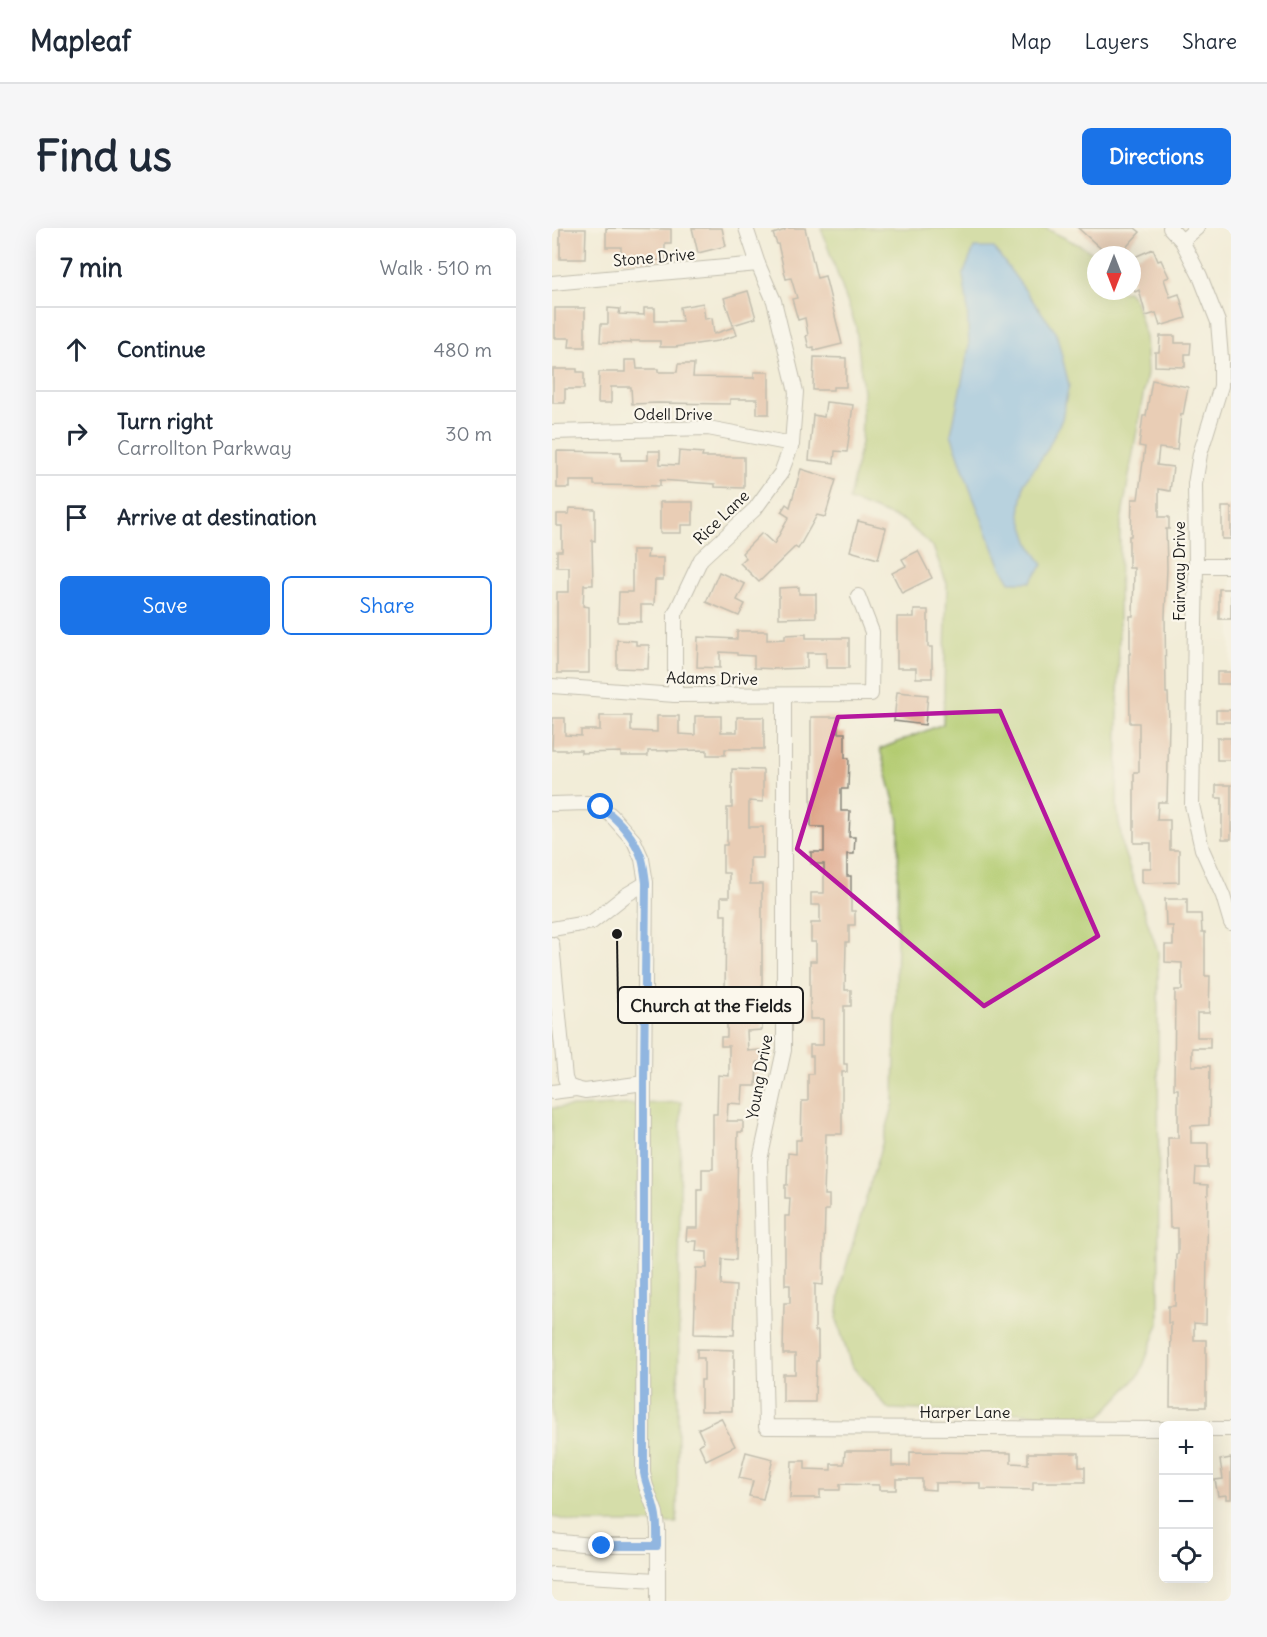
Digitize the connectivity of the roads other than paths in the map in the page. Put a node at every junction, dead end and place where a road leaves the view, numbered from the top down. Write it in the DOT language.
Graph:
graph roads {
  1 [pos="746,228"];
  2 [pos="1170,228"];
  3 [pos="1197,228"];
  4 [pos="1182,241"];
  5 [pos="758,264"];
  6 [pos="552,283"];
  7 [pos="552,432"];
  8 [pos="792,444"];
  9 [pos="1196,566"];
  10 [pos="1231,566"];
  11 [pos="858,596"];
  12 [pos="552,686"];
  13 [pos="675,695"];
  14 [pos="784,696"];
  15 [pos="552,804"];
  16 [pos="646,883"];
  17 [pos="1231,922"];
  18 [pos="552,929"];
  19 [pos="552,944"];
  20 [pos="644,1083"];
  21 [pos="576,1089"];
  22 [pos="552,1092"];
  23 [pos="766,1427"];
  24 [pos="1159,1429"];
  25 [pos="1213,1429"];
  26 [pos="1231,1429"];
  27 [pos="552,1541"];
  28 [pos="657,1546"];
  29 [pos="552,1574"];
  30 [pos="657,1580"];
  31 [pos="658,1601"];
  1 -- 5 [label="street, Rice Lane"];
  2 -- 4 [label="street, Fairway Drive"];
  3 -- 4 [label="street"];
  4 -- 9 [label="street, Fairway Drive"];
  5 -- 6 [label="street, Stone Drive"];
  5 -- 8 [label="street, Rice Lane"];
  7 -- 8 [label="street, Odell Drive"];
  8 -- 13 [label="street, Rice Lane"];
  9 -- 10 [label="street"];
  9 -- 17 [label="street, Fairway Drive"];
  11 -- 14 [label="street, Adams Drive"];
  12 -- 13 [label="street, Adams Drive"];
  13 -- 14 [label="street, Adams Drive"];
  14 -- 23 [label="street, Young Drive"];
  15 -- 16 [label="street"];
  16 -- 18 [label="street"];
  16 -- 20 [label="street"];
  19 -- 21 [label="street"];
  20 -- 21 [label="street"];
  20 -- 28 [label="street"];
  21 -- 22 [label="street"];
  23 -- 24 [label="street, Harper Lane"];
  25 -- 26 [label="street"];
  27 -- 28 [label="street"];
  28 -- 30 [label="street"];
  29 -- 30 [label="street"];
  30 -- 31 [label="street"];
}
